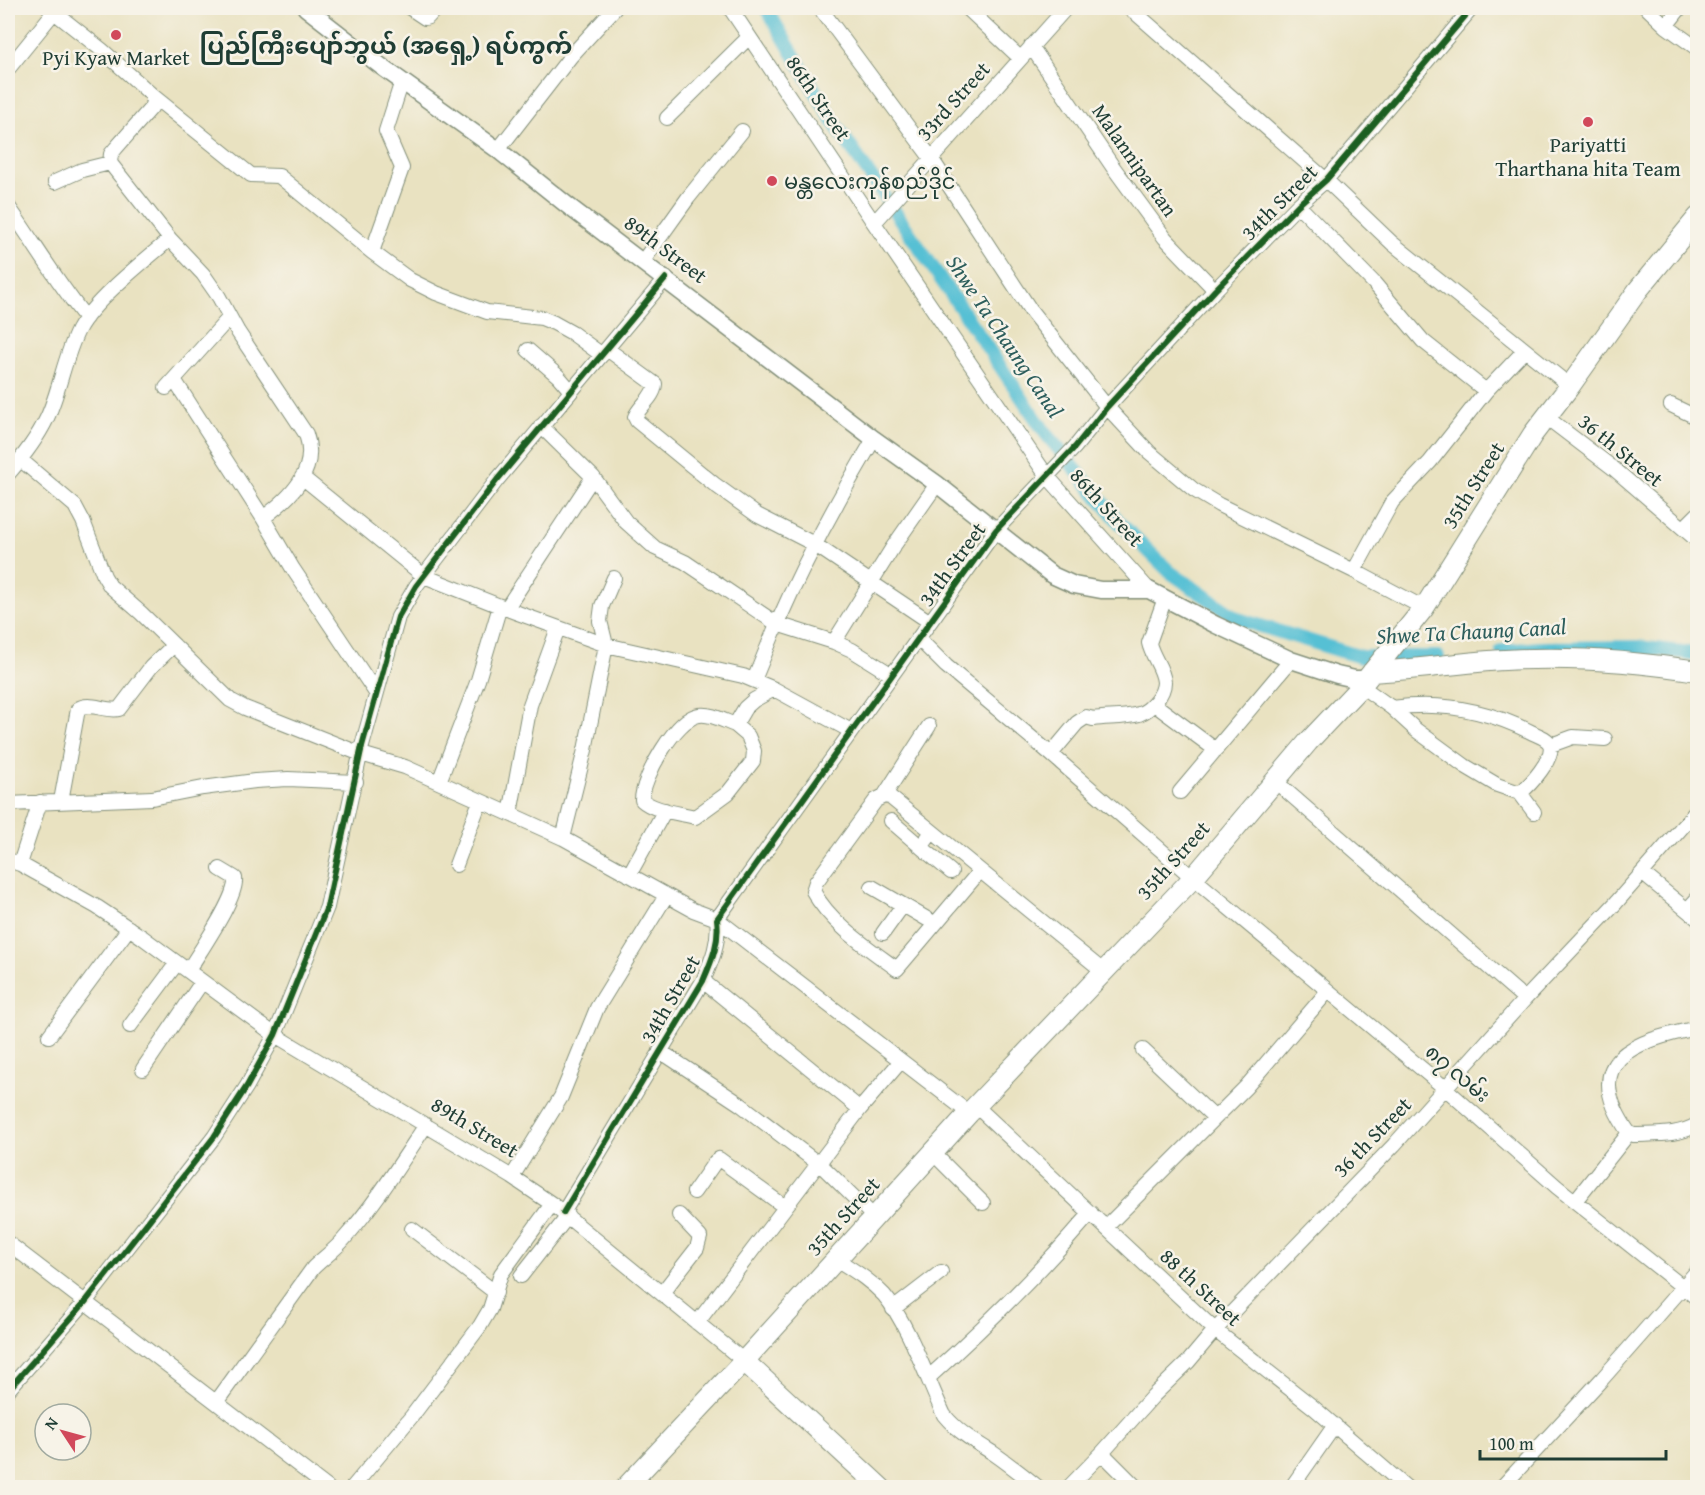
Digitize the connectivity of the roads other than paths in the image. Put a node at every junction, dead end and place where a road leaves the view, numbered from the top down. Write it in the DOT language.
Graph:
graph roads {
  1 [pos="306,8"];
  2 [pos="410,8"];
  3 [pos="436,8"];
  4 [pos="615,8"];
  5 [pos="730,8"];
  6 [pos="820,8"];
  7 [pos="967,8"];
  8 [pos="1066,8"];
  9 [pos="1130,8"];
  10 [pos="1472,8"];
  11 [pos="1647,8"];
  12 [pos="1680,8"];
  13 [pos="52,10"];
  14 [pos="1666,26"];
  15 [pos="750,37"];
  16 [pos="1031,46"];
  17 [pos="1698,49"];
  18 [pos="1020,58"];
  19 [pos="8,69"];
  20 [pos="402,81"];
  21 [pos="153,96"];
  22 [pos="667,118"];
  23 [pos="742,131"];
  24 [pos="498,150"];
  25 [pos="931,158"];
  26 [pos="110,163"];
  27 [pos="1326,180"];
  28 [pos="55,182"];
  29 [pos="1298,205"];
  30 [pos="8,206"];
  31 [pos="1698,218"];
  32 [pos="878,219"];
  33 [pos="170,239"];
  34 [pos="372,252"];
  35 [pos="643,261"];
  36 [pos="666,278"];
  37 [pos="1215,290"];
  38 [pos="86,318"];
  39 [pos="230,318"];
  40 [pos="528,350"];
  41 [pos="1524,351"];
  42 [pos="604,352"];
  43 [pos="1570,386"];
  44 [pos="571,391"];
  45 [pos="1486,391"];
  46 [pos="1671,405"];
  47 [pos="1107,407"];
  48 [pos="1546,417"];
  49 [pos="1698,418"];
  50 [pos="542,426"];
  51 [pos="874,439"];
  52 [pos="21,460"];
  53 [pos="1051,472"];
  54 [pos="8,474"];
  55 [pos="302,477"];
  56 [pos="593,477"];
  57 [pos="937,484"];
  58 [pos="1698,514"];
  59 [pos="263,518"];
  60 [pos="1684,528"];
  61 [pos="996,530"];
  62 [pos="1698,541"];
  63 [pos="814,544"];
  64 [pos="1354,571"];
  65 [pos="424,576"];
  66 [pos="614,578"];
  67 [pos="872,582"];
  68 [pos="1149,590"];
  69 [pos="1165,598"];
  70 [pos="503,608"];
  71 [pos="1424,608"];
  72 [pos="930,622"];
  73 [pos="777,624"];
  74 [pos="558,628"];
  75 [pos="919,639"];
  76 [pos="834,642"];
  77 [pos="174,645"];
  78 [pos="606,645"];
  79 [pos="1291,660"];
  80 [pos="1375,669"];
  81 [pos="1698,670"];
  82 [pos="892,675"];
  83 [pos="754,680"];
  84 [pos="774,689"];
  85 [pos="376,693"];
  86 [pos="1154,704"];
  87 [pos="1392,708"];
  88 [pos="735,725"];
  89 [pos="929,726"];
  90 [pos="851,730"];
  91 [pos="1605,739"];
  92 [pos="1551,745"];
  93 [pos="1216,750"];
  94 [pos="361,754"];
  95 [pos="1051,754"];
  96 [pos="1275,781"];
  97 [pos="356,782"];
  98 [pos="439,782"];
  99 [pos="1180,792"];
  100 [pos="1520,793"];
  101 [pos="884,796"];
  102 [pos="61,801"];
  103 [pos="480,801"];
  104 [pos="40,802"];
  105 [pos="8,804"];
  106 [pos="1698,808"];
  107 [pos="665,810"];
  108 [pos="1534,812"];
  109 [pos="510,814"];
  110 [pos="891,821"];
  111 [pos="932,832"];
  112 [pos="563,838"];
  113 [pos="921,846"];
  114 [pos="14,862"];
  115 [pos="456,865"];
  116 [pos="220,869"];
  117 [pos="980,871"];
  118 [pos="951,872"];
  119 [pos="1642,873"];
  120 [pos="629,875"];
  121 [pos="1193,878"];
  122 [pos="872,887"];
  123 [pos="666,896"];
  124 [pos="1698,898"];
  125 [pos="903,905"];
  126 [pos="1692,914"];
  127 [pos="717,919"];
  128 [pos="934,923"];
  129 [pos="129,928"];
  130 [pos="883,933"];
  131 [pos="182,967"];
  132 [pos="1102,971"];
  133 [pos="703,981"];
  134 [pos="202,982"];
  135 [pos="1328,991"];
  136 [pos="1525,999"];
  137 [pos="130,1026"];
  138 [pos="1698,1028"];
  139 [pos="275,1035"];
  140 [pos="49,1036"];
  141 [pos="1143,1050"];
  142 [pos="660,1051"];
  143 [pos="902,1061"];
  144 [pos="143,1069"];
  145 [pos="1446,1089"];
  146 [pos="860,1109"];
  147 [pos="972,1110"];
  148 [pos="1215,1118"];
  149 [pos="1698,1124"];
  150 [pos="426,1125"];
  151 [pos="1629,1133"];
  152 [pos="933,1153"];
  153 [pos="819,1164"];
  154 [pos="512,1177"];
  155 [pos="694,1192"];
  156 [pos="1575,1201"];
  157 [pos="983,1203"];
  158 [pos="552,1204"];
  159 [pos="785,1207"];
  160 [pos="1091,1213"];
  161 [pos="565,1215"];
  162 [pos="679,1215"];
  163 [pos="874,1218"];
  164 [pos="1106,1227"];
  165 [pos="412,1229"];
  166 [pos="8,1242"];
  167 [pos="836,1259"];
  168 [pos="1698,1270"];
  169 [pos="941,1272"];
  170 [pos="521,1276"];
  171 [pos="1682,1287"];
  172 [pos="496,1293"];
  173 [pos="662,1293"];
  174 [pos="1698,1299"];
  175 [pos="86,1301"];
  176 [pos="893,1309"];
  177 [pos="697,1323"];
  178 [pos="1215,1330"];
  179 [pos="744,1361"];
  180 [pos="928,1378"];
  181 [pos="8,1390"];
  182 [pos="216,1401"];
  183 [pos="1335,1425"];
  184 [pos="1102,1453"];
  185 [pos="1295,1482"];
  186 [pos="629,1486"];
  187 [pos="328,1488"];
  188 [pos="352,1488"];
  189 [pos="881,1488"];
  190 [pos="1039,1488"];
  191 [pos="1068,1488"];
  192 [pos="1137,1488"];
  193 [pos="1309,1488"];
  194 [pos="1407,1488"];
  195 [pos="1501,1488"];
  1 -- 20 [label="street, 89th Street"];
  2 -- 3 [label="street"];
  4 -- 24 [label="street"];
  5 -- 15 [label="street, 86th Street"];
  6 -- 25 [label="street"];
  7 -- 18 [label="street"];
  8 -- 16 [label="street, 33rd Street"];
  9 -- 27 [label="street"];
  10 -- 27 [label="street, 34th Street"];
  11 -- 14 [label="street"];
  12 -- 14 [label="street"];
  13 -- 19 [label="street"];
  13 -- 21 [label="street"];
  14 -- 17 [label="street"];
  15 -- 22 [label="street"];
  15 -- 32 [label="street, 86th Street"];
  16 -- 18 [label="street, 33rd Street"];
  16 -- 37 [label="street, Malannipartan"];
  18 -- 25 [label="street, 33rd Street"];
  20 -- 24 [label="street, 89th Street"];
  20 -- 34 [label="street"];
  21 -- 26 [label="street"];
  21 -- 34 [label="street"];
  23 -- 35 [label="street"];
  24 -- 35 [label="street, 89th Street"];
  25 -- 32 [label="street, 33rd Street"];
  25 -- 47 [label="street"];
  26 -- 28 [label="street"];
  26 -- 33 [label="street"];
  27 -- 29 [label="street, 34th Street"];
  27 -- 41 [label="street"];
  29 -- 37 [label="street, 34th Street"];
  29 -- 45 [label="street"];
  30 -- 38 [label="street"];
  31 -- 43 [label="main road, 35th Street"];
  32 -- 53 [label="street, 86th Street"];
  33 -- 38 [label="street"];
  33 -- 39 [label="street"];
  34 -- 42 [label="street"];
  35 -- 36 [label="street, 89th Street"];
  36 -- 42 [label="street"];
  36 -- 51 [label="street, 89th Street"];
  37 -- 47 [label="street, 34th Street"];
  38 -- 52 [label="street"];
  39 -- 55 [label="street"];
  39 -- 59 [label="street"];
  40 -- 44 [label="street"];
  41 -- 43 [label="street"];
  41 -- 45 [label="street"];
  42 -- 44 [label="street"];
  42 -- 63 [label="street"];
  43 -- 48 [label="main road, 35th Street"];
  44 -- 50 [label="street"];
  45 -- 64 [label="street"];
  46 -- 49 [label="street"];
  47 -- 53 [label="street, 34th Street"];
  47 -- 64 [label="street"];
  48 -- 60 [label="street, 36 th Street"];
  48 -- 71 [label="main road, 35th Street"];
  50 -- 56 [label="street"];
  50 -- 65 [label="street"];
  51 -- 57 [label="street, 89th Street"];
  51 -- 63 [label="street"];
  52 -- 54 [label="street"];
  52 -- 77 [label="street, 88 th Street"];
  53 -- 61 [label="street, 34th Street"];
  53 -- 68 [label="street, 86th Street"];
  55 -- 59 [label="street"];
  55 -- 65 [label="street"];
  56 -- 70 [label="street"];
  56 -- 73 [label="street"];
  57 -- 61 [label="street, 89th Street"];
  57 -- 67 [label="street"];
  58 -- 60 [label="street"];
  59 -- 85 [label="street"];
  60 -- 62 [label="street, 36 th Street"];
  61 -- 68 [label="street, 89th Street"];
  61 -- 72 [label="street, 34th Street"];
  63 -- 67 [label="street"];
  63 -- 73 [label="street"];
  64 -- 71 [label="street"];
  65 -- 70 [label="street"];
  65 -- 85 [label="street"];
  66 -- 78 [label="street"];
  67 -- 72 [label="street"];
  67 -- 76 [label="street"];
  68 -- 69 [label="street"];
  69 -- 79 [label="street"];
  69 -- 86 [label="street"];
  70 -- 74 [label="street"];
  70 -- 98 [label="street"];
  71 -- 80 [label="main road, 35th Street"];
  72 -- 75 [label="street, 34th Street"];
  73 -- 76 [label="street"];
  73 -- 83 [label="street"];
  74 -- 78 [label="street"];
  74 -- 109 [label="street"];
  75 -- 82 [label="street, 34th Street"];
  75 -- 95 [label="street, ၈၇ လမ်း"];
  76 -- 82 [label="street"];
  77 -- 94 [label="street, 88 th Street"];
  77 -- 102 [label="street"];
  78 -- 83 [label="street"];
  78 -- 112 [label="street"];
  79 -- 80 [label="street"];
  79 -- 93 [label="street"];
  80 -- 81 [label="main road"];
  80 -- 87 [label="street"];
  80 -- 96 [label="main road, 35th Street"];
  82 -- 90 [label="street, 34th Street"];
  83 -- 84 [label="street"];
  84 -- 88 [label="street"];
  84 -- 90 [label="street"];
  85 -- 94 [label="street"];
  86 -- 93 [label="street"];
  86 -- 95 [label="street"];
  87 -- 92 [label="street"];
  87 -- 100 [label="street"];
  88 -- 107 [label="street"];
  88 -- 107 [label="street"];
  89 -- 101 [label="street"];
  90 -- 127 [label="street, 34th Street"];
  91 -- 92 [label="street"];
  92 -- 100 [label="street"];
  93 -- 99 [label="street"];
  94 -- 97 [label="street"];
  94 -- 98 [label="street, 88 th Street"];
  95 -- 121 [label="street, ၈၇ လမ်း"];
  96 -- 121 [label="main road, 35th Street"];
  96 -- 136 [label="street"];
  97 -- 102 [label="street"];
  97 -- 139 [label="street"];
  98 -- 103 [label="street, 88 th Street"];
  100 -- 108 [label="street"];
  101 -- 111 [label="street"];
  101 -- 128 [label="street"];
  102 -- 104 [label="street"];
  103 -- 109 [label="street, 88 th Street"];
  103 -- 115 [label="street"];
  104 -- 105 [label="street"];
  104 -- 114 [label="street"];
  106 -- 119 [label="street, 36 th Street"];
  107 -- 120 [label="street"];
  109 -- 112 [label="street, 88 th Street"];
  110 -- 113 [label="street"];
  111 -- 113 [label="street"];
  111 -- 117 [label="street"];
  112 -- 120 [label="street, 88 th Street"];
  113 -- 118 [label="street"];
  114 -- 129 [label="street, 89th Street"];
  116 -- 131 [label="street"];
  117 -- 128 [label="street"];
  117 -- 132 [label="street"];
  119 -- 126 [label="street"];
  119 -- 136 [label="street, 36 th Street"];
  120 -- 123 [label="street, 88 th Street"];
  121 -- 132 [label="main road, 35th Street"];
  121 -- 135 [label="street, ၈၇ လမ်း"];
  122 -- 125 [label="street"];
  123 -- 127 [label="street, 88 th Street"];
  123 -- 154 [label="street"];
  124 -- 126 [label="street"];
  125 -- 128 [label="street"];
  125 -- 130 [label="street"];
  127 -- 133 [label="street, 34th Street"];
  127 -- 143 [label="street, 88 th Street"];
  129 -- 131 [label="street, 89th Street"];
  129 -- 140 [label="street"];
  131 -- 134 [label="street, 89th Street"];
  131 -- 137 [label="street"];
  132 -- 147 [label="main road, 35th Street"];
  133 -- 142 [label="street, 34th Street"];
  133 -- 146 [label="street"];
  134 -- 139 [label="street, 89th Street"];
  134 -- 144 [label="street"];
  135 -- 145 [label="street, ၈၇ လမ်း"];
  135 -- 148 [label="street"];
  136 -- 145 [label="street, 36 th Street"];
  138 -- 151 [label="street"];
  139 -- 150 [label="street, 89th Street"];
  139 -- 175 [label="street"];
  141 -- 148 [label="street"];
  142 -- 153 [label="street"];
  142 -- 161 [label="street, 34th Street"];
  143 -- 146 [label="street"];
  143 -- 147 [label="street, 88 th Street"];
  145 -- 156 [label="street, ၈၇ လမ်း"];
  145 -- 178 [label="street, 36 th Street"];
  146 -- 153 [label="street"];
  147 -- 152 [label="main road, 35th Street"];
  147 -- 160 [label="street, 88 th Street"];
  148 -- 164 [label="street"];
  149 -- 151 [label="street"];
  150 -- 154 [label="street, 89th Street"];
  150 -- 182 [label="street"];
  151 -- 156 [label="street"];
  152 -- 157 [label="street"];
  152 -- 163 [label="main road, 35th Street"];
  153 -- 159 [label="street"];
  153 -- 163 [label="street"];
  154 -- 158 [label="street, 89th Street"];
  155 -- 159 [label="street"];
  156 -- 171 [label="street, ၈၇ လမ်း"];
  158 -- 161 [label="street, 89th Street"];
  158 -- 172 [label="street"];
  159 -- 177 [label="street"];
  160 -- 164 [label="street, 88 th Street"];
  160 -- 180 [label="street"];
  161 -- 170 [label="street, 34th Street"];
  161 -- 173 [label="street, 89th Street"];
  162 -- 173 [label="street"];
  163 -- 167 [label="main road, 35th Street"];
  164 -- 178 [label="street, 88 th Street"];
  165 -- 172 [label="street"];
  166 -- 175 [label="street"];
  167 -- 176 [label="street"];
  167 -- 179 [label="main road, 35th Street"];
  168 -- 171 [label="street"];
  169 -- 176 [label="street"];
  171 -- 174 [label="street, ၈၇ လမ်း"];
  171 -- 195 [label="street"];
  172 -- 188 [label="street"];
  173 -- 177 [label="street, 89th Street"];
  175 -- 181 [label="street"];
  175 -- 182 [label="street"];
  176 -- 180 [label="street"];
  177 -- 179 [label="street, 89th Street"];
  178 -- 183 [label="street, 88 th Street"];
  178 -- 184 [label="street, 36 th Street"];
  179 -- 186 [label="main road, 35th Street"];
  179 -- 189 [label="main road, 89th Street"];
  180 -- 190 [label="street"];
  182 -- 187 [label="street"];
  183 -- 185 [label="street"];
  183 -- 194 [label="street, 88 th Street"];
  184 -- 191 [label="street, 36 th Street"];
  184 -- 192 [label="street"];
  185 -- 193 [label="street"];
}
